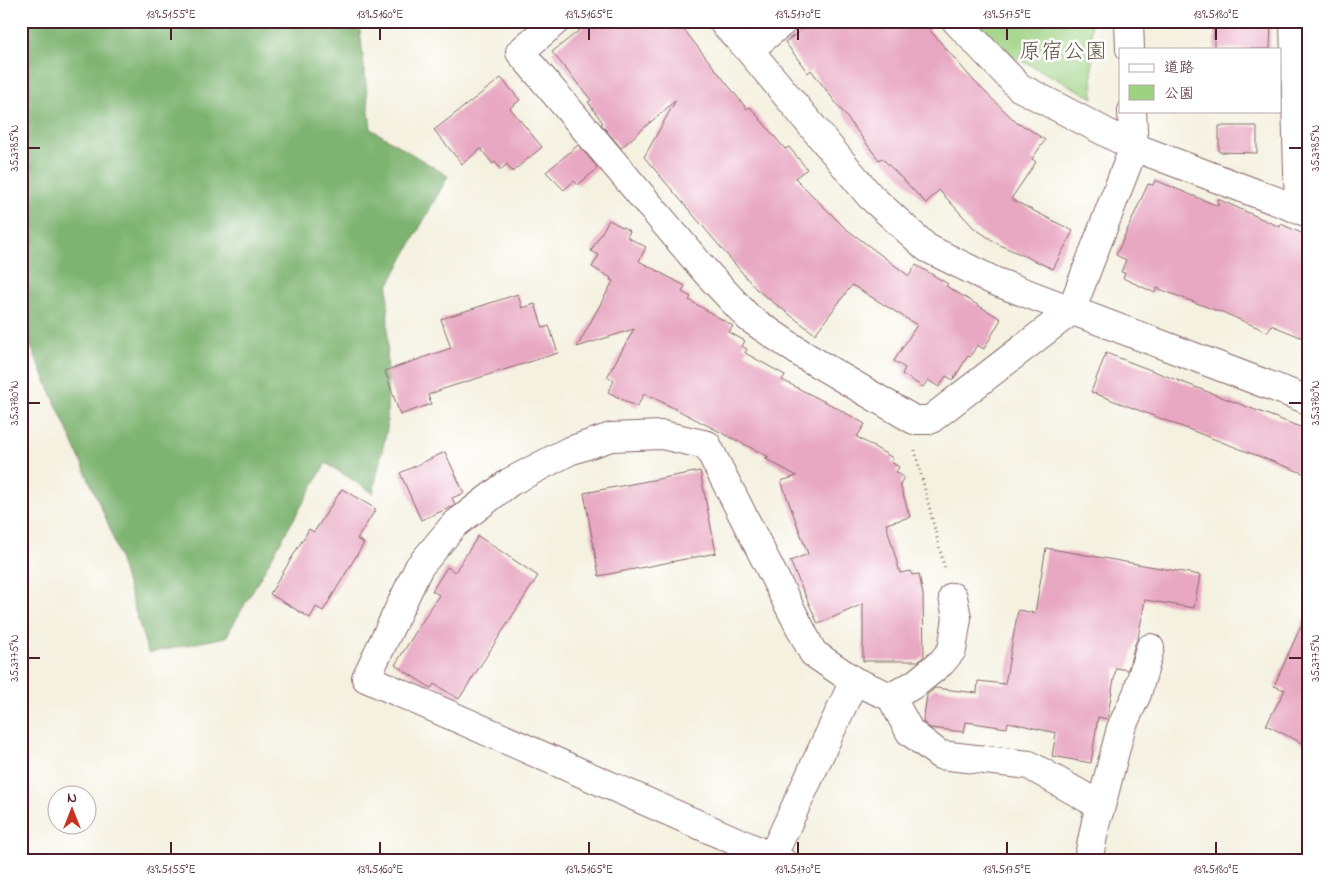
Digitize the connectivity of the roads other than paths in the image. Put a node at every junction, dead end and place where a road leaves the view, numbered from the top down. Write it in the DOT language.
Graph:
graph roads {
  1 [pos="556,21"];
  2 [pos="722,21"];
  3 [pos="784,21"];
  4 [pos="956,21"];
  5 [pos="1129,21"];
  6 [pos="1294,21"];
  7 [pos="1130,48"];
  8 [pos="749,50"];
  9 [pos="1132,112"];
  10 [pos="1134,147"];
  11 [pos="1304,211"];
  12 [pos="1071,311"];
  13 [pos="1308,400"];
  14 [pos="953,597"];
  15 [pos="1150,648"];
  16 [pos="854,681"];
  17 [pos="891,697"];
  18 [pos="1101,806"];
  19 [pos="775,860"];
  20 [pos="1088,861"];
  1 -- 12 [label="street"];
  2 -- 8 [label="street"];
  3 -- 8 [label="street"];
  4 -- 10 [label="street"];
  5 -- 7 [label="street"];
  6 -- 11 [label="street"];
  8 -- 12 [label="street"];
  9 -- 10 [label="street"];
  10 -- 11 [label="street"];
  10 -- 12 [label="street"];
  12 -- 13 [label="street"];
  14 -- 17 [label="street"];
  15 -- 18 [label="street"];
  16 -- 17 [label="street"];
  16 -- 19 [label="street"];
  16 -- 19 [label="street"];
  17 -- 18 [label="street"];
  18 -- 20 [label="street"];
}
